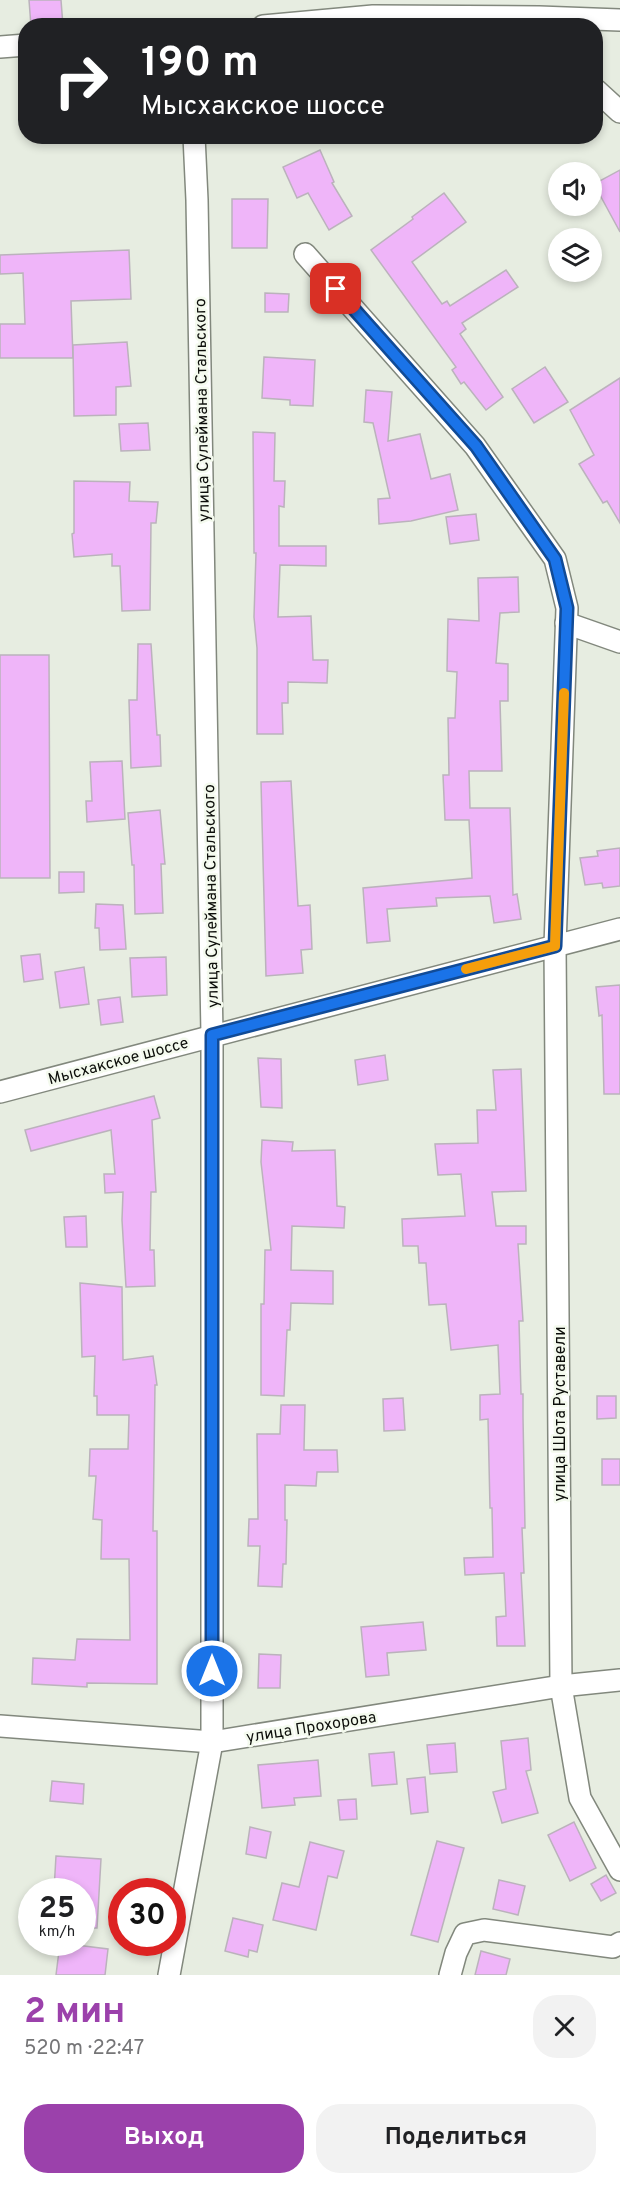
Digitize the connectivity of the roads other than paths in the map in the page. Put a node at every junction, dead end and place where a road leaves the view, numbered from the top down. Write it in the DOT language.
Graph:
graph roads {
  1 [pos="351,18"];
  2 [pos="566,18"];
  3 [pos="603,19"];
  4 [pos="620,20"];
  5 [pos="18,46"];
  6 [pos="0,47"];
  7 [pos="603,96"];
  8 [pos="620,112"];
  9 [pos="194,144"];
  10 [pos="305,254"];
  11 [pos="566,623"];
  12 [pos="620,642"];
  13 [pos="620,929"];
  14 [pos="555,946"];
  15 [pos="212,1035"];
  16 [pos="0,1092"];
  17 [pos="620,1680"];
  18 [pos="561,1686"];
  19 [pos="0,1726"];
  20 [pos="212,1742"];
  21 [pos="620,1870"];
  22 [pos="620,1943"];
  23 [pos="170,1975"];
  24 [pos="450,1975"];
  1 -- 2 [label="street"];
  3 -- 4 [label="street"];
  5 -- 6 [label="street"];
  7 -- 8 [label="street"];
  9 -- 15 [label="street, улица Сулеймана Стальского"];
  10 -- 11 [label="street, улица Шота Руставели"];
  11 -- 12 [label="street"];
  11 -- 14 [label="street, улица Шота Руставели"];
  13 -- 14 [label="street, Мысхакское шоссе"];
  14 -- 15 [label="street, Мысхакское шоссе"];
  14 -- 18 [label="street, улица Шота Руставели"];
  15 -- 16 [label="street, Мысхакское шоссе"];
  15 -- 20 [label="street, улица Сулеймана Стальского"];
  17 -- 18 [label="street, улица Прохорова"];
  18 -- 20 [label="street, улица Прохорова"];
  18 -- 21 [label="street, улица Шота Руставели"];
  19 -- 20 [label="street, улица Прохорова"];
  20 -- 23 [label="street, улица Сулеймана Стальского"];
  22 -- 24 [label="street"];
}
